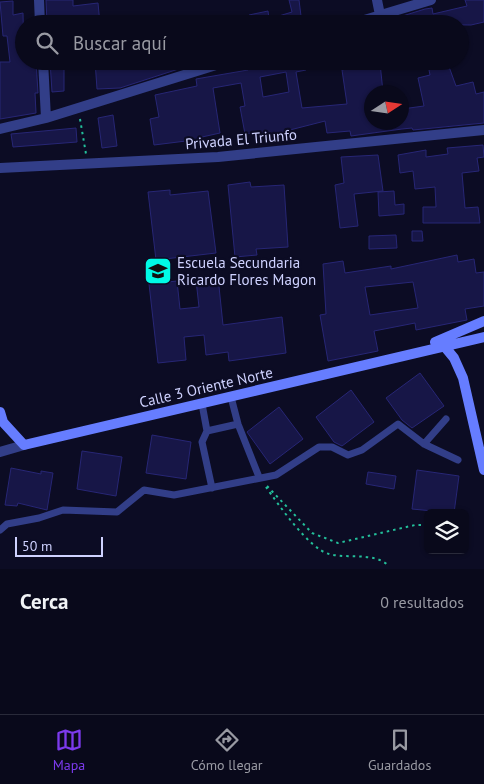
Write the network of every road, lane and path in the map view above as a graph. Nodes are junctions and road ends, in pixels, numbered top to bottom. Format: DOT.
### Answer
graph roads {
  1 [pos="39,0"];
  2 [pos="377,0"];
  3 [pos="431,0"];
  4 [pos="40,15"];
  5 [pos="380,15"];
  6 [pos="43,70"];
  7 [pos="200,70"];
  8 [pos="78,108"];
  9 [pos="46,118"];
  10 [pos="0,129"];
  11 [pos="484,130"];
  12 [pos="88,164"];
  13 [pos="0,168"];
  14 [pos="484,321"];
  15 [pos="484,337"];
  16 [pos="442,343"];
  17 [pos="231,398"];
  18 [pos="202,404"];
  19 [pos="0,412"];
  20 [pos="446,419"];
  21 [pos="238,424"];
  22 [pos="207,431"];
  23 [pos="424,444"];
  24 [pos="24,445"];
  25 [pos="0,452"];
  26 [pos="458,460"];
  27 [pos="484,470"];
  28 [pos="259,477"];
  29 [pos="212,488"];
  30 [pos="424,525"];
  31 [pos="0,530"];
  32 [pos="388,565"];
  1 -- 4 [label="street"];
  2 -- 5 [label="street"];
  3 -- 5 [label="street"];
  6 -- 9 [label="street"];
  7 -- 8 [label="street"];
  8 -- 9 [label="street"];
  8 -- 12 [label="path"];
  9 -- 10 [label="street"];
  11 -- 12 [label="street, Privada El Triunfo"];
  12 -- 13 [label="street, Privada El Triunfo"];
  14 -- 16 [label="street, Calle 3 Oriente Norte"];
  15 -- 16 [label="street, Calle 3 Oriente Norte"];
  16 -- 17 [label="street, Calle 3 Oriente Norte"];
  16 -- 27 [label="street"];
  17 -- 18 [label="street, Calle 3 Oriente Norte"];
  17 -- 21 [label="lane"];
  18 -- 22 [label="lane"];
  18 -- 24 [label="street, Calle 3 Oriente Norte"];
  19 -- 24 [label="street"];
  20 -- 23 [label="lane"];
  21 -- 22 [label="lane"];
  21 -- 28 [label="lane"];
  22 -- 29 [label="lane"];
  23 -- 26 [label="lane"];
  23 -- 28 [label="lane"];
  24 -- 25 [label="street, Calle 3 Oriente Norte"];
  28 -- 29 [label="lane"];
  28 -- 30 [label="path"];
  28 -- 32 [label="path"];
  29 -- 31 [label="lane"];
}
